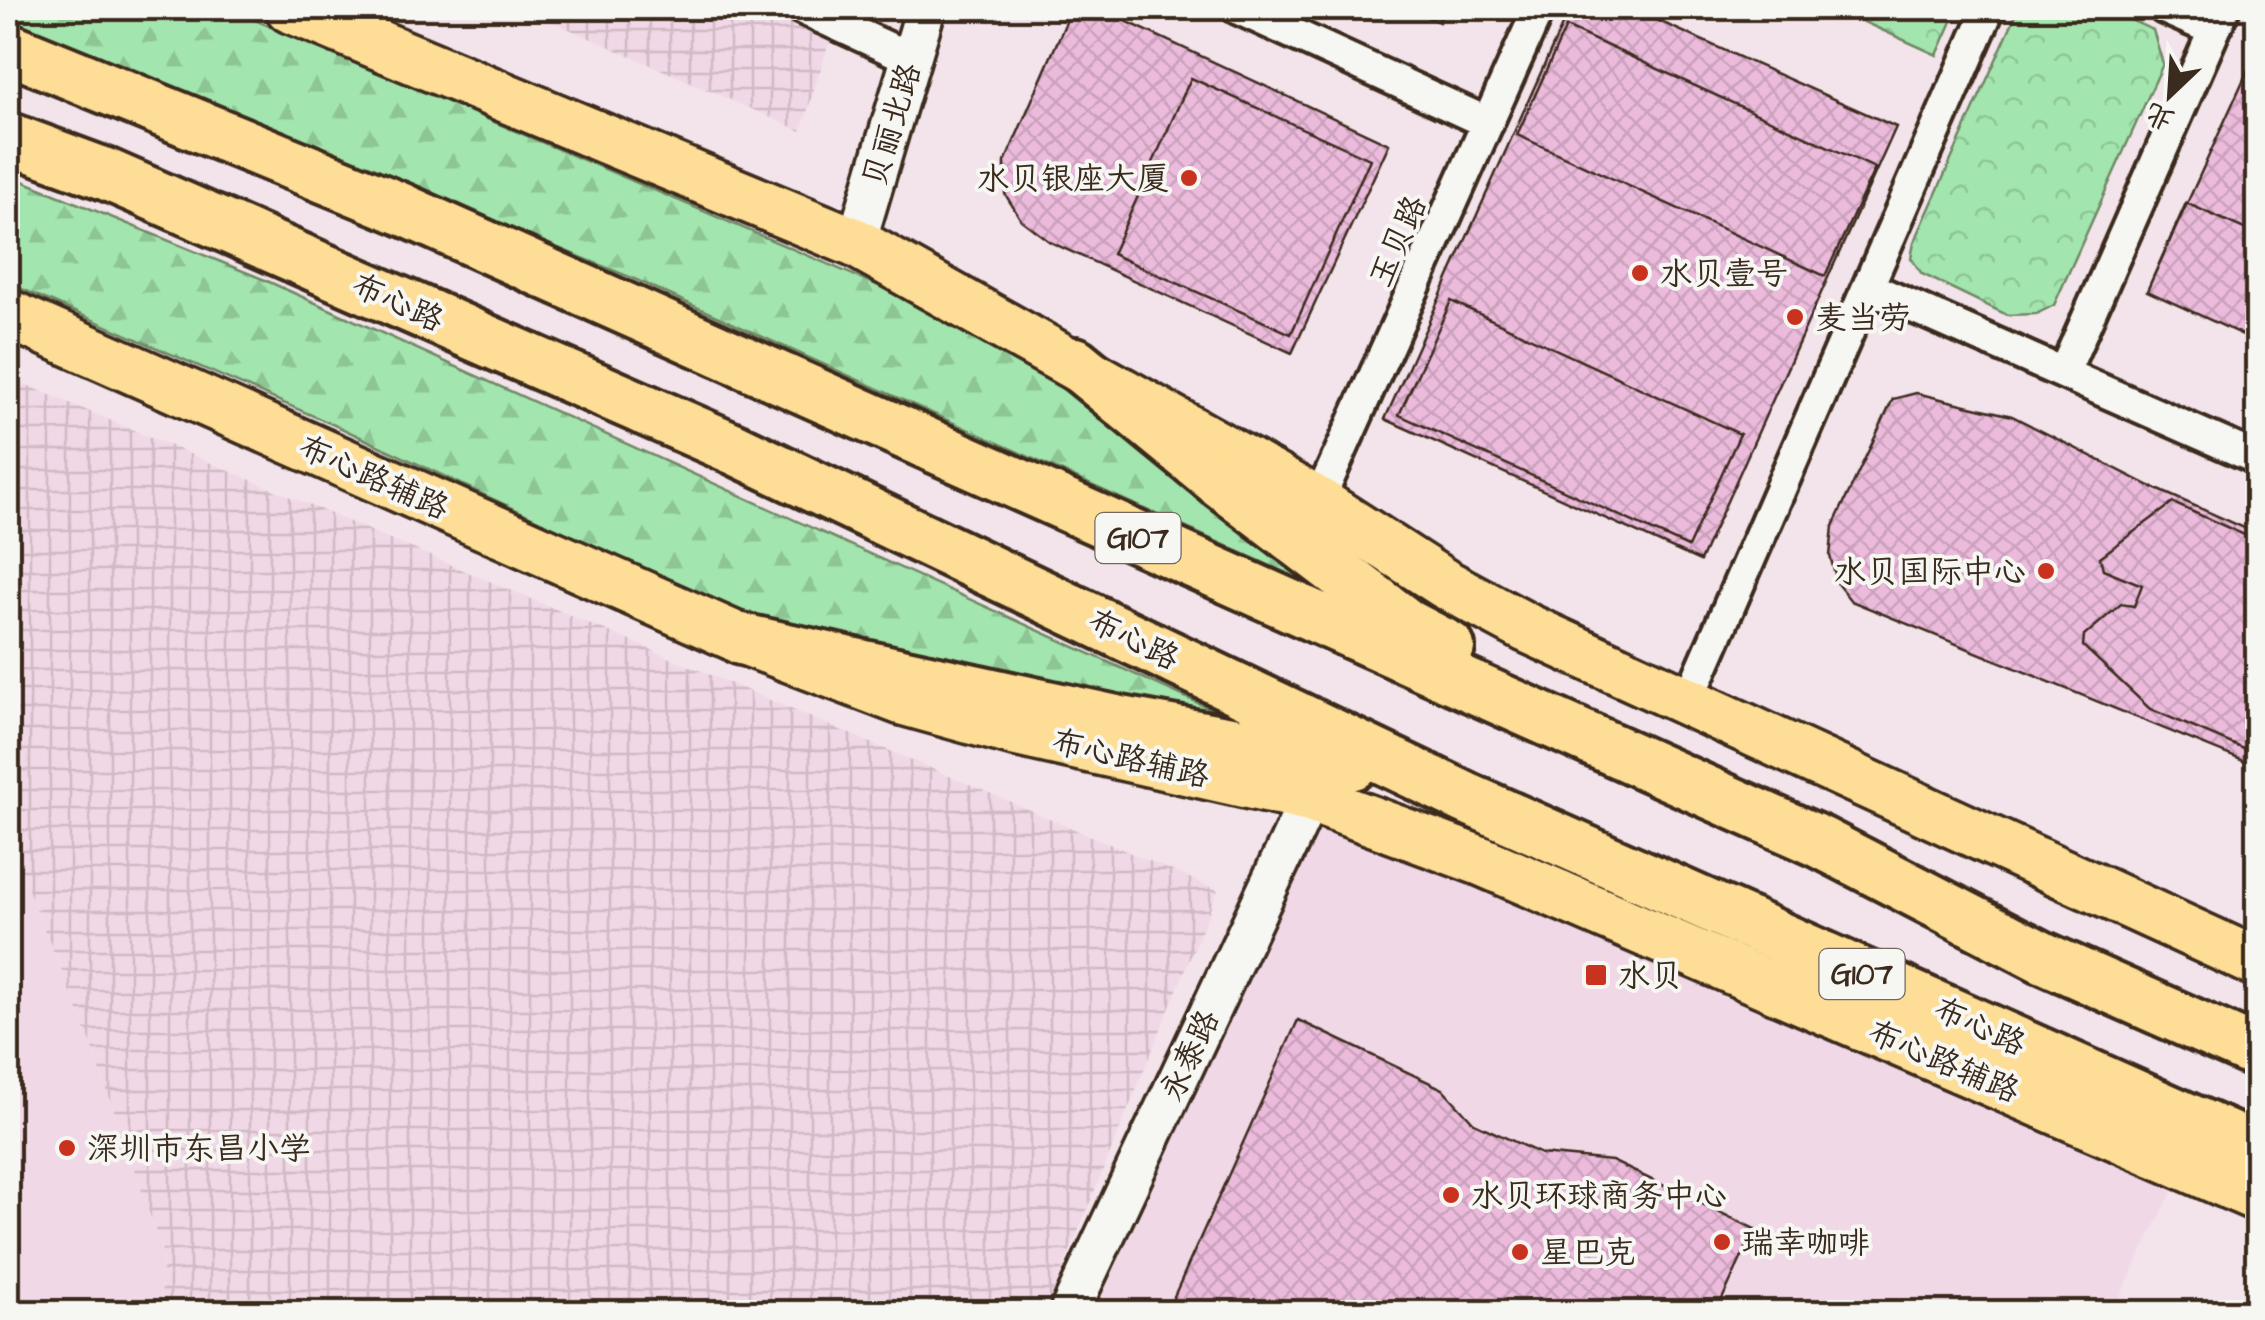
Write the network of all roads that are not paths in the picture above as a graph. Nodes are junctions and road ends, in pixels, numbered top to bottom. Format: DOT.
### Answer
graph roads {
  1 [pos="290,8"];
  2 [pos="801,8"];
  3 [pos="926,8"];
  4 [pos="1237,8"];
  5 [pos="1539,8"];
  6 [pos="1989,8"];
  7 [pos="2164,8"];
  8 [pos="2219,19"];
  9 [pos="8,48"];
  10 [pos="910,58"];
  11 [pos="1488,123"];
  12 [pos="8,138"];
  13 [pos="856,243"];
  14 [pos="1870,288"];
  15 [pos="8,314"];
  16 [pos="1076,363"];
  17 [pos="2064,372"];
  18 [pos="2258,459"];
  19 [pos="1318,502"];
  20 [pos="740,639"];
  21 [pos="1688,702"];
  22 [pos="1310,798"];
  23 [pos="1466,798"];
  24 [pos="1820,842"];
  25 [pos="2258,963"];
  26 [pos="2258,1054"];
  27 [pos="2258,1150"];
  28 [pos="2258,1197"];
  29 [pos="1069,1312"];
  1 -- 13 [label="main road"];
  2 -- 10 [label="street"];
  3 -- 10 [label="street, 贝丽北路"];
  4 -- 11 [label="street"];
  5 -- 11 [label="street, 玉贝路"];
  6 -- 14 [label="street"];
  7 -- 8 [label="street"];
  8 -- 17 [label="street"];
  9 -- 24 [label="highway, G107"];
  10 -- 13 [label="street, 贝丽北路"];
  11 -- 19 [label="street, 玉贝路"];
  12 -- 23 [label="highway, 布心路 / G107"];
  13 -- 16 [label="main road"];
  14 -- 17 [label="street"];
  14 -- 21 [label="street"];
  15 -- 20 [label="main road, 布心路辅路"];
  16 -- 19 [label="main road"];
  16 -- 24 [label="highway"];
  17 -- 18 [label="street"];
  19 -- 21 [label="main road"];
  20 -- 22 [label="main road, 布心路辅路"];
  20 -- 23 [label="highway"];
  21 -- 25 [label="main road"];
  22 -- 28 [label="main road, 布心路辅路"];
  22 -- 29 [label="street, 永泰路"];
  23 -- 27 [label="highway, 布心路 / G107"];
  24 -- 26 [label="highway, G107"];
}
